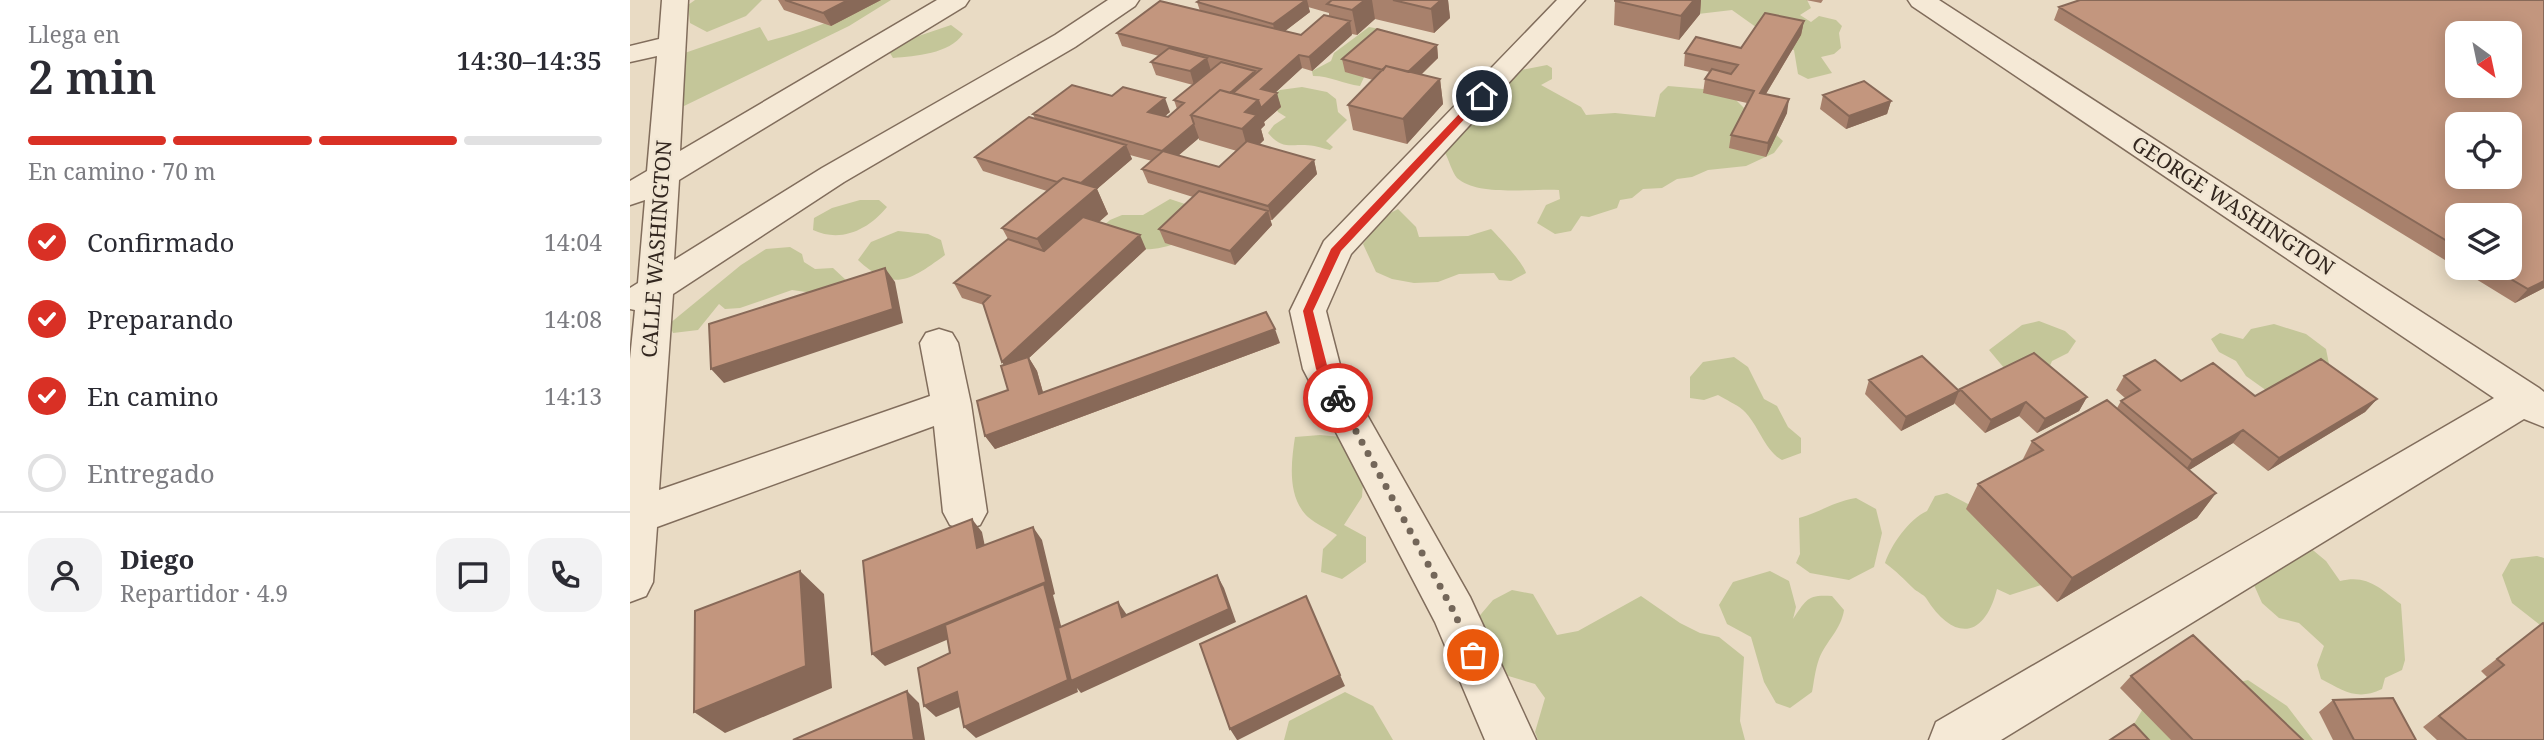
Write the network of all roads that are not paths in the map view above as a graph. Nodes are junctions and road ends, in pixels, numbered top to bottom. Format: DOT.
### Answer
graph roads {
  1 [pos="676,0"];
  2 [pos="956,0"];
  3 [pos="1126,0"];
  4 [pos="1572,0"];
  5 [pos="1921,0"];
  6 [pos="671,46"];
  7 [pos="630,54"];
  8 [pos="663,175"];
  9 [pos="630,195"];
  10 [pos="643,298"];
  11 [pos="939,343"];
  12 [pos="951,404"];
  13 [pos="2534,406"];
  14 [pos="965,512"];
  15 [pos="636,516"];
  16 [pos="630,582"];
  17 [pos="1511,740"];
  18 [pos="1954,740"];
  1 -- 6 [label="street, CALLE WASHINGTON"];
  2 -- 8 [label="street"];
  3 -- 10 [label="street"];
  4 -- 17 [label="street"];
  5 -- 13 [label="street, GEORGE WASHINGTON"];
  6 -- 7 [label="street"];
  6 -- 8 [label="street, CALLE WASHINGTON"];
  8 -- 9 [label="street"];
  8 -- 10 [label="street, CALLE WASHINGTON"];
  10 -- 15 [label="street, CALLE WASHINGTON"];
  11 -- 12 [label="street"];
  12 -- 14 [label="street"];
  12 -- 15 [label="street"];
  13 -- 18 [label="street"];
  15 -- 16 [label="street, CALLE WASHINGTON"];
}
